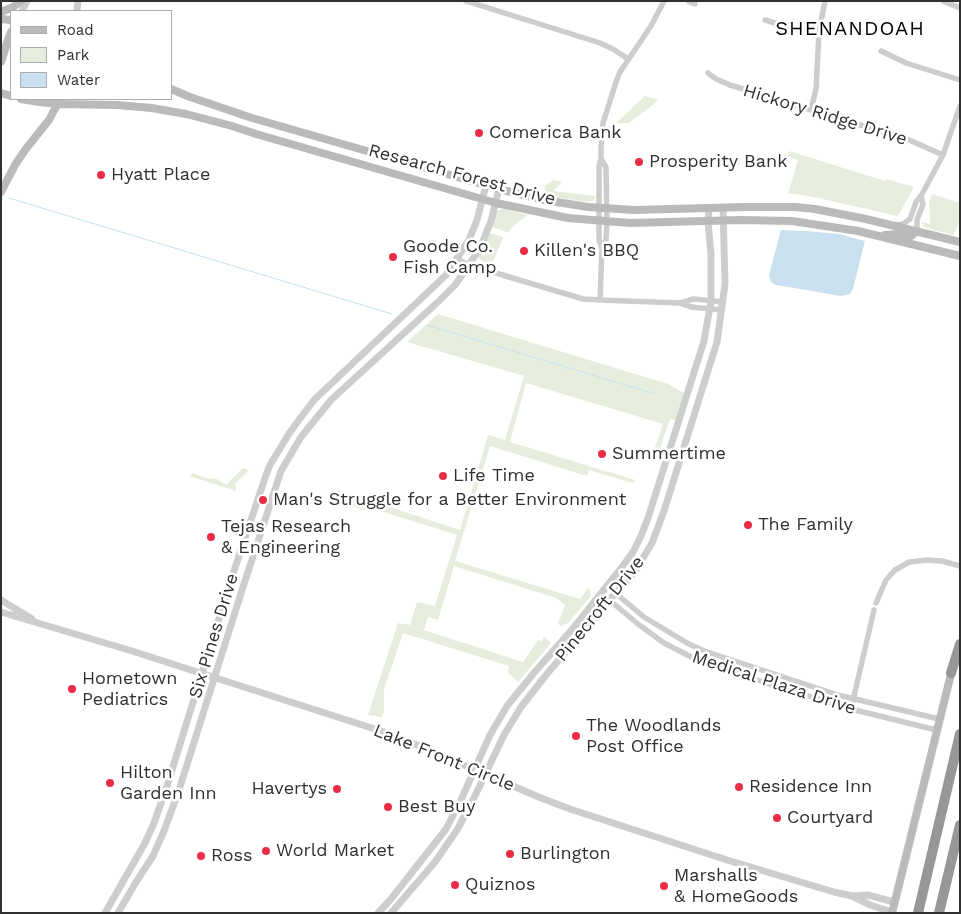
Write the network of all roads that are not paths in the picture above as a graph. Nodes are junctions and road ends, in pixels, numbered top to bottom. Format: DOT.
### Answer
graph roads {
  1 [pos="21,1"];
  2 [pos="466,1"];
  3 [pos="664,1"];
  4 [pos="688,1"];
  5 [pos="825,1"];
  6 [pos="944,1"];
  7 [pos="695,4"];
  8 [pos="960,8"];
  9 [pos="1,12"];
  10 [pos="765,20"];
  11 [pos="819,32"];
  12 [pos="10,35"];
  13 [pos="880,51"];
  14 [pos="628,59"];
  15 [pos="1,62"];
  16 [pos="708,73"];
  17 [pos="960,80"];
  18 [pos="172,89"];
  19 [pos="27,100"];
  20 [pos="59,101"];
  21 [pos="960,106"];
  22 [pos="811,110"];
  23 [pos="244,116"];
  24 [pos="232,126"];
  25 [pos="374,154"];
  26 [pos="943,155"];
  27 [pos="357,163"];
  28 [pos="486,186"];
  29 [pos="499,189"];
  30 [pos="1,192"];
  31 [pos="921,196"];
  32 [pos="483,199"];
  33 [pos="496,203"];
  34 [pos="723,207"];
  35 [pos="603,208"];
  36 [pos="709,208"];
  37 [pos="724,221"];
  38 [pos="603,222"];
  39 [pos="708,222"];
  40 [pos="893,226"];
  41 [pos="917,231"];
  42 [pos="878,235"];
  43 [pos="960,242"];
  44 [pos="960,256"];
  45 [pos="457,259"];
  46 [pos="469,265"];
  47 [pos="600,300"];
  48 [pos="711,301"];
  49 [pos="723,302"];
  50 [pos="680,303"];
  51 [pos="709,309"];
  52 [pos="722,310"];
  53 [pos="384,335"];
  54 [pos="392,344"];
  55 [pos="322,392"];
  56 [pos="331,400"];
  57 [pos="960,566"];
  58 [pos="607,586"];
  59 [pos="601,593"];
  60 [pos="616,593"];
  61 [pos="1,600"];
  62 [pos="609,600"];
  63 [pos="876,603"];
  64 [pos="874,610"];
  65 [pos="1,612"];
  66 [pos="36,622"];
  67 [pos="960,639"];
  68 [pos="960,644"];
  69 [pos="202,674"];
  70 [pos="951,674"];
  71 [pos="214,678"];
  72 [pos="854,699"];
  73 [pos="851,710"];
  74 [pos="939,719"];
  75 [pos="936,730"];
  76 [pos="960,734"];
  77 [pos="475,770"];
  78 [pos="484,774"];
  79 [pos="167,786"];
  80 [pos="179,790"];
  81 [pos="960,825"];
  82 [pos="133,864"];
  83 [pos="144,870"];
  84 [pos="852,896"];
  85 [pos="894,902"];
  86 [pos="892,912"];
  87 [pos="105,913"];
  88 [pos="118,913"];
  89 [pos="378,913"];
  90 [pos="391,913"];
  91 [pos="918,913"];
  92 [pos="939,913"];
  1 -- 9 [label="main road"];
  2 -- 14 [label="street"];
  3 -- 14 [label="street"];
  4 -- 7 [label="street"];
  5 -- 11 [label="street"];
  6 -- 8 [label="street"];
  10 -- 11 [label="street"];
  11 -- 22 [label="street"];
  12 -- 15 [label="main road"];
  13 -- 17 [label="street"];
  14 -- 35 [label="street"];
  16 -- 22 [label="street, Hickory Ridge Drive"];
  18 -- 23 [label="main road, Research Forest Drive"];
  19 -- 20 [label="main road, Research Forest Drive"];
  20 -- 24 [label="main road, Research Forest Drive"];
  20 -- 30 [label="main road"];
  21 -- 26 [label="street"];
  22 -- 26 [label="street, Hickory Ridge Drive"];
  23 -- 24 [label="main road"];
  23 -- 25 [label="main road, Research Forest Drive"];
  24 -- 27 [label="main road, Research Forest Drive"];
  25 -- 27 [label="main road"];
  25 -- 28 [label="main road, Research Forest Drive"];
  26 -- 31 [label="street"];
  27 -- 32 [label="main road, Research Forest Drive"];
  28 -- 29 [label="main road, Research Forest Drive"];
  28 -- 32 [label="street, Six Pines Drive"];
  29 -- 33 [label="street, Six Pines Drive"];
  29 -- 35 [label="main road, Research Forest Drive"];
  31 -- 40 [label="street"];
  31 -- 41 [label="street"];
  32 -- 33 [label="main road, Research Forest Drive"];
  32 -- 45 [label="street, Six Pines Drive"];
  33 -- 38 [label="main road, Research Forest Drive"];
  33 -- 46 [label="street, Six Pines Drive"];
  34 -- 36 [label="main road, Research Forest Drive"];
  34 -- 37 [label="street, Pinecroft Drive"];
  34 -- 40 [label="main road, Research Forest Drive"];
  35 -- 36 [label="main road, Research Forest Drive"];
  35 -- 38 [label="street"];
  36 -- 39 [label="street, Pinecroft Drive"];
  37 -- 39 [label="main road, Research Forest Drive"];
  37 -- 42 [label="main road, Research Forest Drive"];
  37 -- 49 [label="street, Pinecroft Drive"];
  38 -- 39 [label="main road, Research Forest Drive"];
  38 -- 47 [label="street"];
  39 -- 48 [label="street, Pinecroft Drive"];
  40 -- 41 [label="main road, Research Forest Drive"];
  41 -- 42 [label="main road"];
  41 -- 43 [label="main road, Research Forest Drive"];
  42 -- 44 [label="main road, Research Forest Drive"];
  45 -- 46 [label="street"];
  45 -- 53 [label="street, Six Pines Drive"];
  46 -- 47 [label="street"];
  46 -- 54 [label="street, Six Pines Drive"];
  47 -- 50 [label="street"];
  48 -- 49 [label="street"];
  48 -- 50 [label="street"];
  48 -- 51 [label="street, Pinecroft Drive"];
  49 -- 52 [label="street, Pinecroft Drive"];
  50 -- 51 [label="street"];
  51 -- 52 [label="street"];
  51 -- 58 [label="street, Pinecroft Drive"];
  52 -- 60 [label="street, Pinecroft Drive"];
  53 -- 54 [label="street"];
  53 -- 55 [label="street, Six Pines Drive"];
  54 -- 56 [label="street, Six Pines Drive"];
  55 -- 56 [label="street"];
  55 -- 69 [label="street, Six Pines Drive"];
  56 -- 71 [label="street, Six Pines Drive"];
  57 -- 63 [label="street"];
  58 -- 59 [label="street, Pinecroft Drive"];
  58 -- 60 [label="street, Medical Plaza Drive"];
  59 -- 62 [label="street, Medical Plaza Drive"];
  59 -- 77 [label="street, Pinecroft Drive"];
  60 -- 62 [label="street, Pinecroft Drive"];
  60 -- 72 [label="street, Medical Plaza Drive"];
  61 -- 66 [label="street, Lake Front Circle"];
  62 -- 73 [label="street, Medical Plaza Drive"];
  62 -- 78 [label="street, Pinecroft Drive"];
  64 -- 72 [label="street"];
  65 -- 66 [label="street, Lake Front Circle"];
  66 -- 69 [label="street, Lake Front Circle"];
  67 -- 70 [label="main road"];
  68 -- 70 [label="highway"];
  69 -- 71 [label="street, Lake Front Circle"];
  69 -- 79 [label="street, Six Pines Drive"];
  70 -- 74 [label="main road"];
  71 -- 77 [label="street, Lake Front Circle"];
  71 -- 80 [label="street, Six Pines Drive"];
  72 -- 73 [label="street"];
  72 -- 74 [label="street, Medical Plaza Drive"];
  73 -- 75 [label="street, Medical Plaza Drive"];
  74 -- 75 [label="main road"];
  75 -- 85 [label="main road"];
  76 -- 91 [label="highway"];
  77 -- 78 [label="street, Lake Front Circle"];
  77 -- 89 [label="street, Pinecroft Drive"];
  78 -- 84 [label="street, Lake Front Circle"];
  78 -- 90 [label="street, Pinecroft Drive"];
  79 -- 80 [label="street"];
  79 -- 82 [label="street, Six Pines Drive"];
  80 -- 83 [label="street, Six Pines Drive"];
  81 -- 92 [label="highway"];
  82 -- 83 [label="street"];
  82 -- 87 [label="street, Six Pines Drive"];
  83 -- 88 [label="street, Six Pines Drive"];
  84 -- 85 [label="street, Lake Front Circle"];
  84 -- 86 [label="street, Lake Front Circle"];
  85 -- 86 [label="main road"];
}
